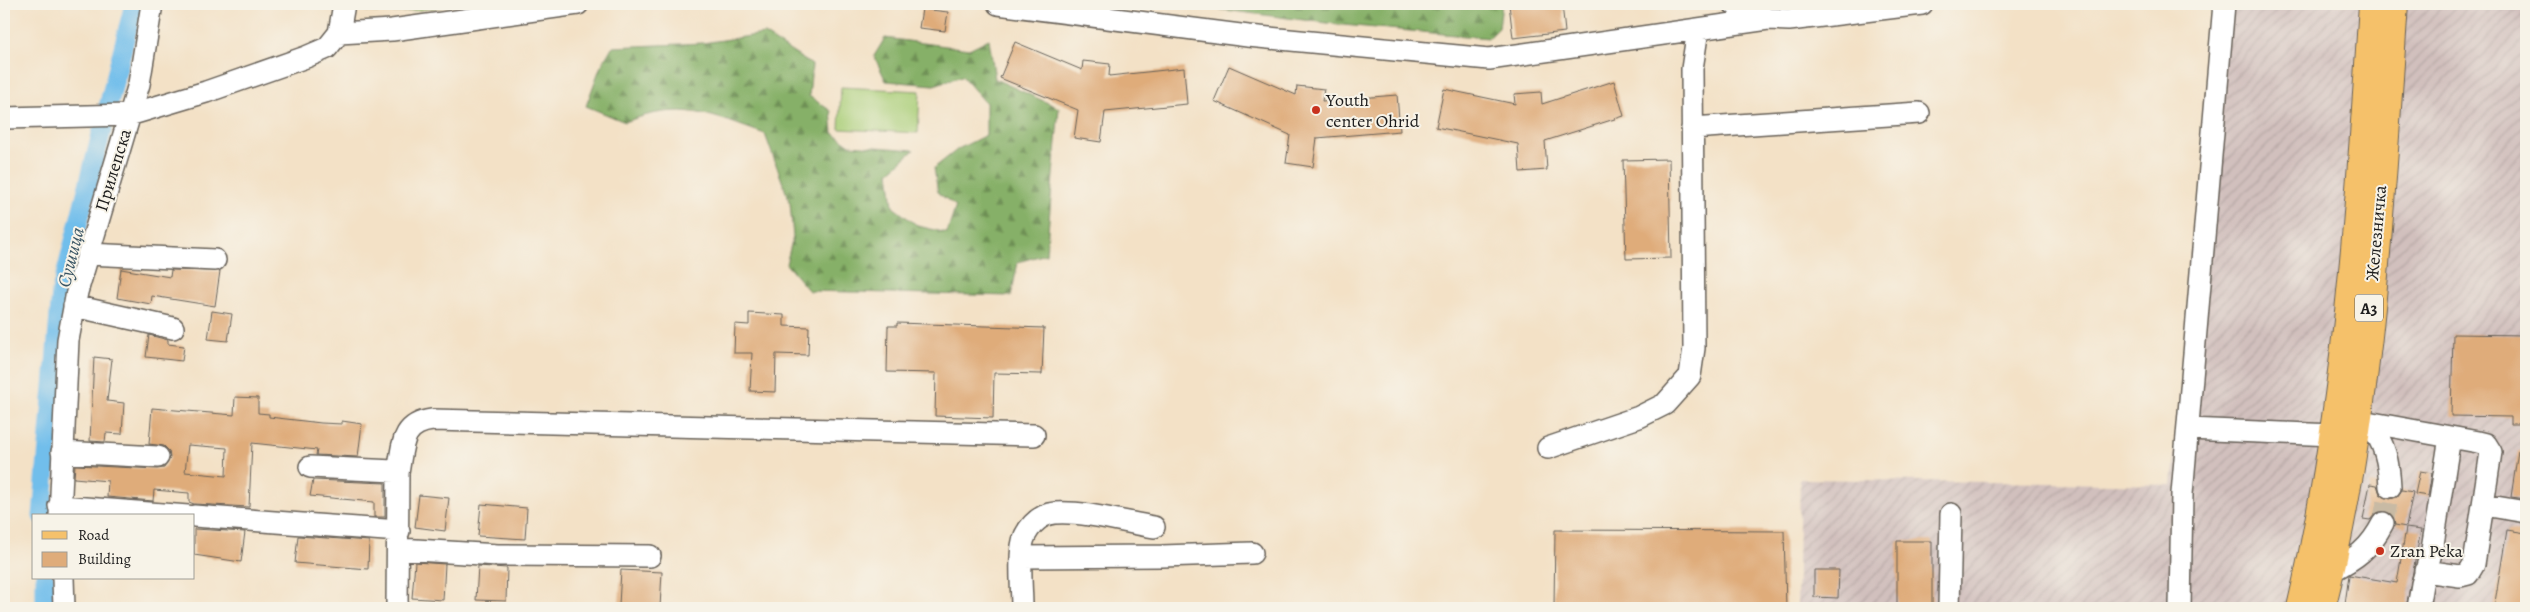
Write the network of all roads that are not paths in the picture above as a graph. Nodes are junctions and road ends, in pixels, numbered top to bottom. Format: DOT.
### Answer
graph roads {
  1 [pos="152,4"];
  2 [pos="344,4"];
  3 [pos="578,4"];
  4 [pos="998,4"];
  5 [pos="1734,4"];
  6 [pos="1922,4"];
  7 [pos="2224,4"];
  8 [pos="2373,4"];
  9 [pos="2394,4"];
  10 [pos="2408,4"];
  11 [pos="1832,10"];
  12 [pos="1768,19"];
  13 [pos="1698,29"];
  14 [pos="2392,32"];
  15 [pos="339,33"];
  16 [pos="1918,113"];
  17 [pos="129,115"];
  18 [pos="4,118"];
  19 [pos="1692,128"];
  20 [pos="88,254"];
  21 [pos="215,260"];
  22 [pos="74,306"];
  23 [pos="173,328"];
  24 [pos="2363,422"];
  25 [pos="2188,429"];
  26 [pos="1034,435"];
  27 [pos="2333,435"];
  28 [pos="2450,437"];
  29 [pos="1548,448"];
  30 [pos="62,452"];
  31 [pos="158,457"];
  32 [pos="310,467"];
  33 [pos="398,473"];
  34 [pos="2390,487"];
  35 [pos="2484,502"];
  36 [pos="59,511"];
  37 [pos="2526,512"];
  38 [pos="136,514"];
  39 [pos="1951,514"];
  40 [pos="195,516"];
  41 [pos="2383,523"];
  42 [pos="1154,526"];
  43 [pos="399,540"];
  44 [pos="1022,552"];
  45 [pos="1252,553"];
  46 [pos="650,556"];
  47 [pos="2426,571"];
  48 [pos="2330,572"];
  49 [pos="63,580"];
  50 [pos="64,608"];
  51 [pos="398,608"];
  52 [pos="1022,608"];
  53 [pos="1949,608"];
  54 [pos="2180,608"];
  55 [pos="2301,608"];
  56 [pos="2321,608"];
  57 [pos="2418,608"];
  1 -- 17 [label="street, Прилепска"];
  2 -- 15 [label="street"];
  3 -- 15 [label="street"];
  4 -- 13 [label="street"];
  5 -- 12 [label="street"];
  6 -- 11 [label="street"];
  7 -- 25 [label="street"];
  8 -- 27 [label="main road, Железничка / A3"];
  9 -- 14 [label="main road, Железничка / A3"];
  10 -- 14 [label="main road"];
  11 -- 12 [label="street"];
  12 -- 13 [label="street"];
  13 -- 19 [label="street"];
  14 -- 24 [label="main road, Железничка / A3"];
  15 -- 17 [label="street"];
  16 -- 19 [label="street"];
  17 -- 18 [label="street"];
  17 -- 20 [label="street, Прилепска"];
  19 -- 29 [label="street"];
  20 -- 21 [label="street"];
  20 -- 22 [label="street, Прилепска"];
  22 -- 23 [label="street"];
  22 -- 30 [label="street, Прилепска"];
  24 -- 28 [label="street"];
  24 -- 34 [label="street"];
  24 -- 48 [label="main road, Железничка / A3"];
  25 -- 27 [label="street"];
  25 -- 54 [label="street"];
  26 -- 33 [label="street"];
  27 -- 55 [label="main road, Железничка / A3"];
  28 -- 35 [label="street"];
  28 -- 47 [label="street"];
  30 -- 31 [label="street"];
  30 -- 36 [label="street, Прилепска"];
  32 -- 33 [label="street"];
  33 -- 43 [label="street"];
  35 -- 37 [label="street"];
  35 -- 47 [label="street"];
  36 -- 38 [label="street"];
  39 -- 53 [label="street"];
  40 -- 43 [label="street"];
  41 -- 48 [label="street"];
  42 -- 44 [label="street"];
  43 -- 46 [label="street"];
  43 -- 51 [label="street"];
  44 -- 45 [label="street"];
  44 -- 52 [label="street"];
  47 -- 57 [label="street"];
  48 -- 56 [label="main road, Железничка / A3"];
  49 -- 50 [label="street"];
}
